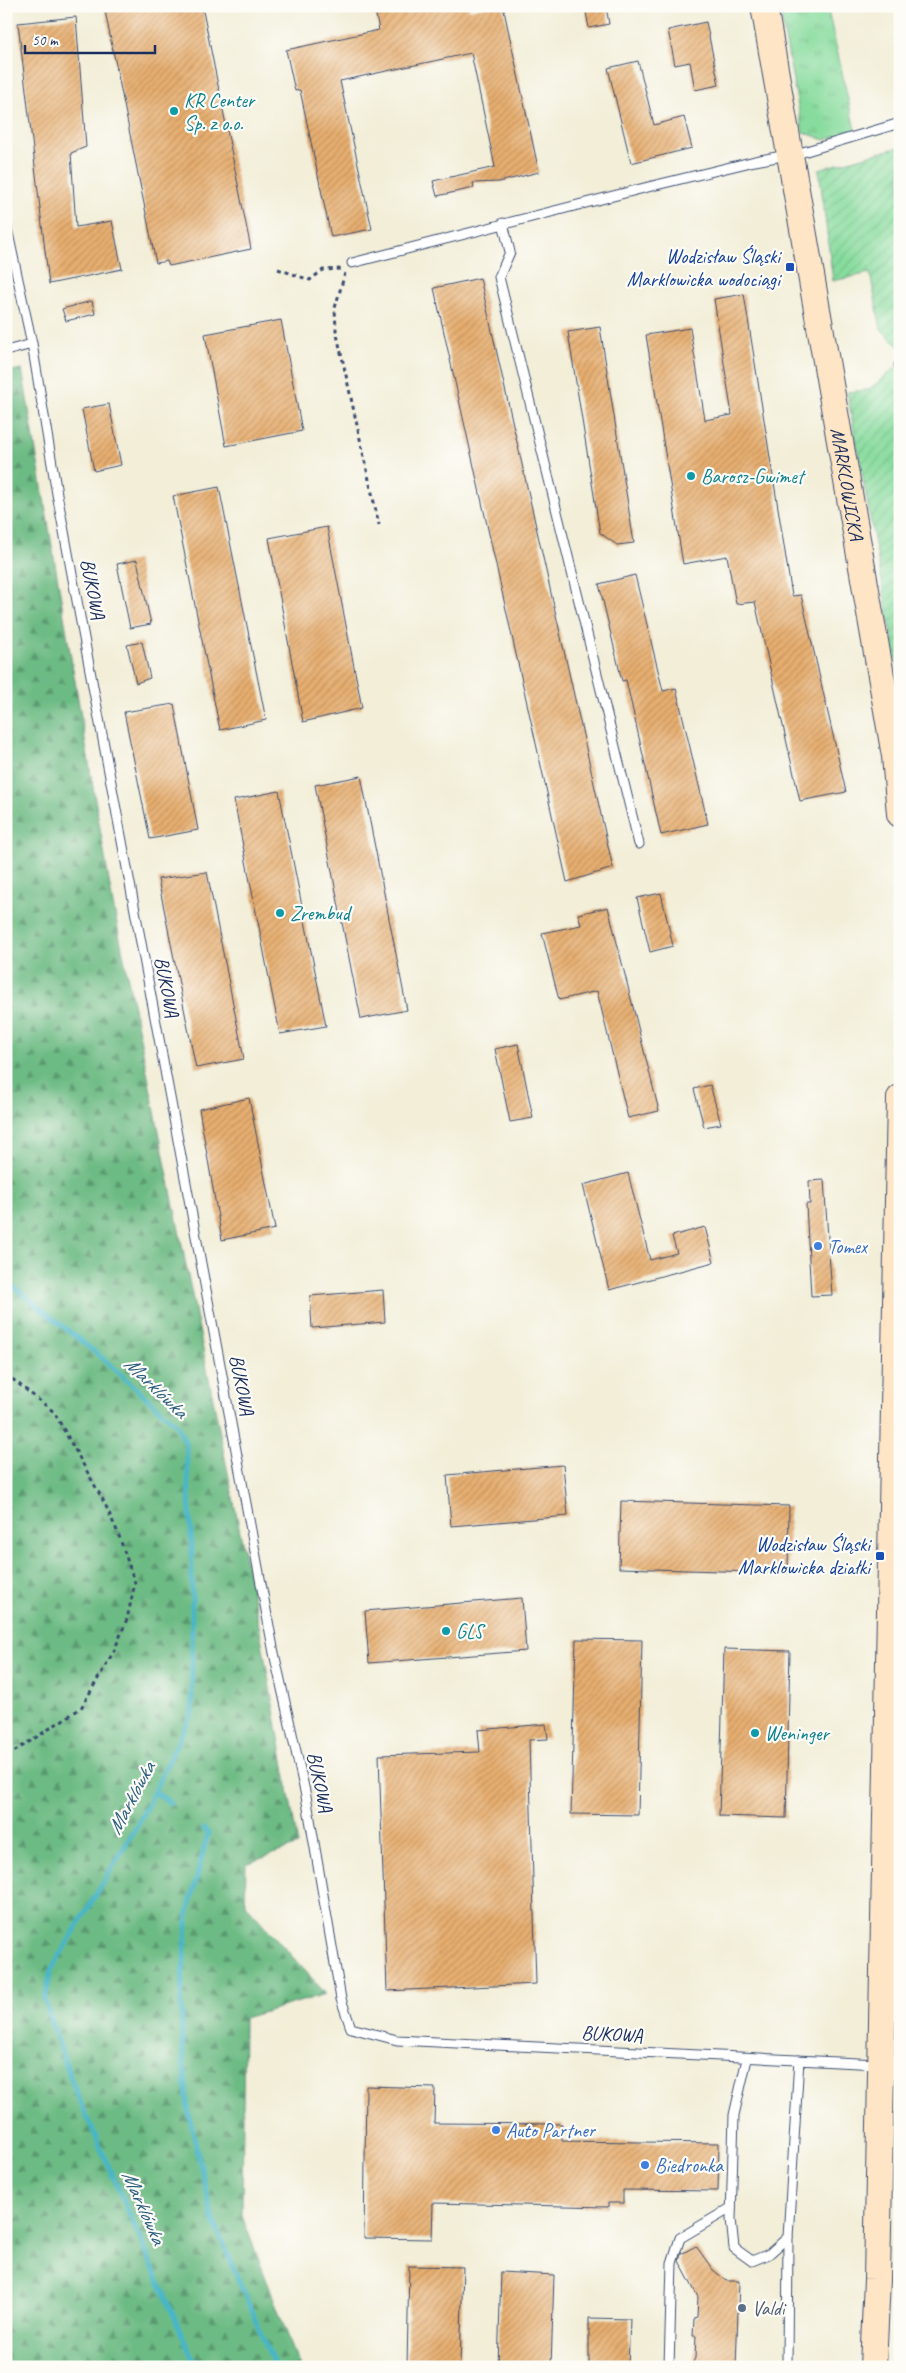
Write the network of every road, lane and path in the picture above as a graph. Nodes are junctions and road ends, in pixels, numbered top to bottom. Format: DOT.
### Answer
graph roads {
  1 [pos="764,6"];
  2 [pos="900,123"];
  3 [pos="791,154"];
  4 [pos="504,223"];
  5 [pos="6,224"];
  6 [pos="349,266"];
  7 [pos="278,269"];
  8 [pos="32,344"];
  9 [pos="6,351"];
  10 [pos="379,525"];
  11 [pos="900,814"];
  12 [pos="639,844"];
  13 [pos="900,1098"];
  14 [pos="6,1374"];
  15 [pos="6,1756"];
  16 [pos="891,1993"];
  17 [pos="747,2059"];
  18 [pos="799,2060"];
  19 [pos="881,2064"];
  20 [pos="731,2208"];
  21 [pos="788,2237"];
  22 [pos="669,2367"];
  23 [pos="787,2367"];
  24 [pos="873,2367"];
  1 -- 3 [label="main road, MARKLOWICKA"];
  2 -- 3 [label="lane"];
  3 -- 4 [label="lane"];
  3 -- 11 [label="main road, MARKLOWICKA"];
  4 -- 6 [label="lane"];
  4 -- 12 [label="lane"];
  5 -- 8 [label="lane, BUKOWA"];
  6 -- 7 [label="path"];
  6 -- 10 [label="path"];
  8 -- 9 [label="lane"];
  8 -- 17 [label="lane, BUKOWA"];
  13 -- 16 [label="main road"];
  14 -- 15 [label="path"];
  16 -- 19 [label="main road"];
  17 -- 18 [label="lane, BUKOWA"];
  17 -- 20 [label="lane"];
  18 -- 19 [label="lane, BUKOWA"];
  18 -- 21 [label="lane"];
  19 -- 24 [label="main road"];
  20 -- 21 [label="lane"];
  20 -- 22 [label="lane"];
  21 -- 23 [label="lane"];
}
